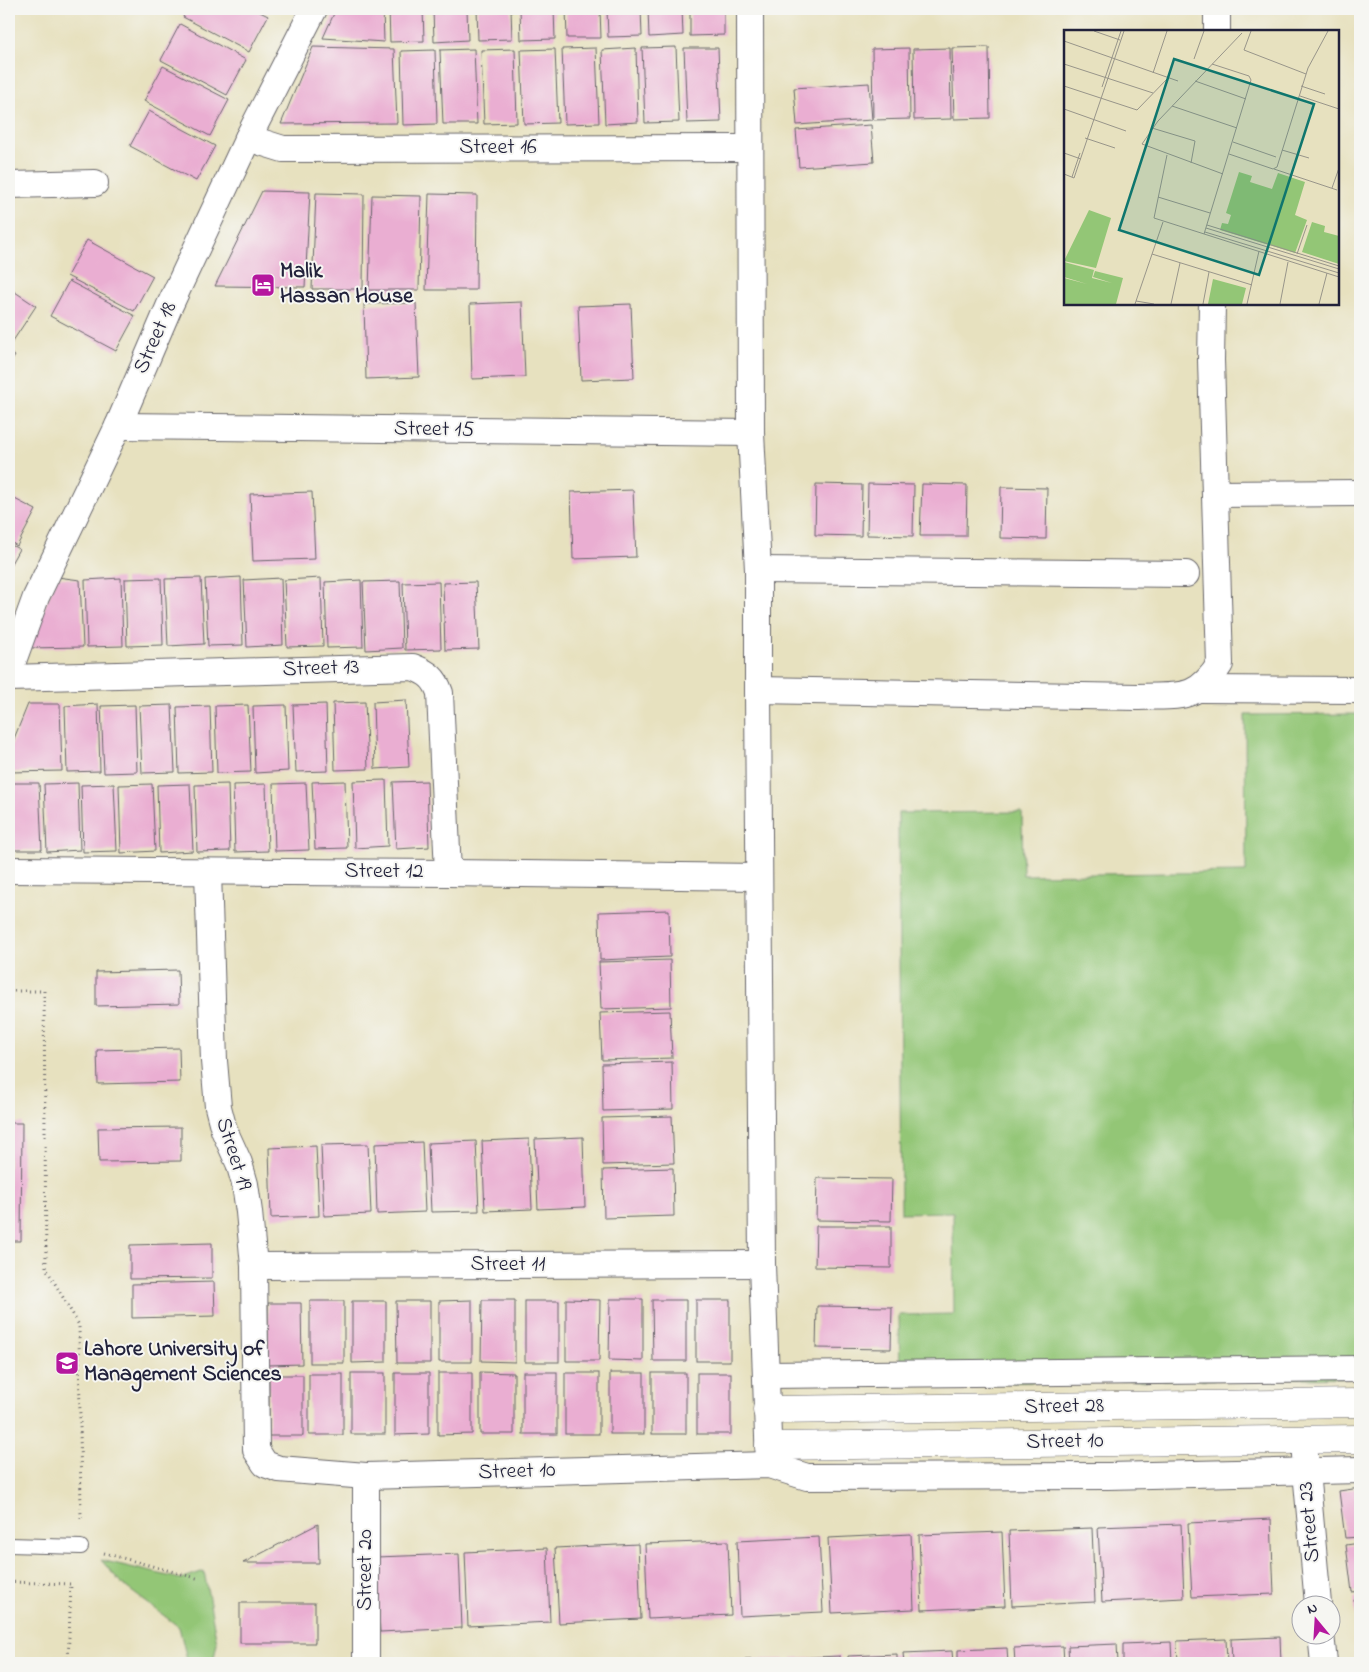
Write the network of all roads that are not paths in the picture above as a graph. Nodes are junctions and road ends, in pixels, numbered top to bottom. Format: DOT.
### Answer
graph roads {
  1 [pos="314,9"];
  2 [pos="750,9"];
  3 [pos="1217,9"];
  4 [pos="1217,30"];
  5 [pos="248,138"];
  6 [pos="750,148"];
  7 [pos="95,183"];
  8 [pos="9,185"];
  9 [pos="1212,305"];
  10 [pos="118,426"];
  11 [pos="751,433"];
  12 [pos="1360,493"];
  13 [pos="1215,494"];
  14 [pos="758,570"];
  15 [pos="1186,574"];
  16 [pos="9,672"];
  17 [pos="9,678"];
  18 [pos="1200,689"];
  19 [pos="758,690"];
  20 [pos="1360,690"];
  21 [pos="9,870"];
  22 [pos="208,872"];
  23 [pos="448,873"];
  24 [pos="759,877"];
  25 [pos="762,1264"];
  26 [pos="254,1266"];
  27 [pos="1360,1369"];
  28 [pos="766,1375"];
  29 [pos="1360,1403"];
  30 [pos="767,1410"];
  31 [pos="1306,1439"];
  32 [pos="1360,1439"];
  33 [pos="769,1456"];
  34 [pos="265,1464"];
  35 [pos="1360,1470"];
  36 [pos="1306,1471"];
  37 [pos="366,1476"];
  38 [pos="9,1546"];
  39 [pos="81,1547"];
  40 [pos="1317,1594"];
  41 [pos="1322,1644"];
  42 [pos="366,1663"];
  43 [pos="1324,1663"];
  1 -- 5 [label="street, Street 18"];
  2 -- 6 [label="street"];
  3 -- 4 [label="street"];
  5 -- 6 [label="street, Street 16"];
  5 -- 10 [label="street, Street 18"];
  6 -- 11 [label="street"];
  7 -- 8 [label="street"];
  9 -- 13 [label="street"];
  10 -- 11 [label="street, Street 15"];
  10 -- 16 [label="street, Street 18"];
  11 -- 14 [label="street"];
  12 -- 13 [label="street"];
  13 -- 18 [label="street"];
  14 -- 15 [label="street"];
  14 -- 19 [label="street"];
  17 -- 23 [label="street, Street 13"];
  18 -- 19 [label="street"];
  18 -- 20 [label="street"];
  19 -- 24 [label="street"];
  21 -- 22 [label="street, Street 12"];
  22 -- 23 [label="street, Street 12"];
  22 -- 26 [label="street, Street 19"];
  23 -- 24 [label="street, Street 12"];
  24 -- 25 [label="street"];
  25 -- 26 [label="street, Street 11"];
  25 -- 28 [label="street"];
  26 -- 34 [label="street, Street 19"];
  27 -- 28 [label="street"];
  28 -- 30 [label="street"];
  29 -- 30 [label="street, Street 28"];
  30 -- 33 [label="street"];
  31 -- 32 [label="street, Street 10"];
  31 -- 33 [label="street, Street 10"];
  31 -- 36 [label="street, Street 23"];
  33 -- 36 [label="street"];
  33 -- 37 [label="street, Street 10"];
  34 -- 37 [label="street, Street 10"];
  35 -- 36 [label="street"];
  36 -- 40 [label="street, Street 23"];
  37 -- 42 [label="street, Street 20"];
  38 -- 39 [label="lane"];
  41 -- 43 [label="street"];
}
